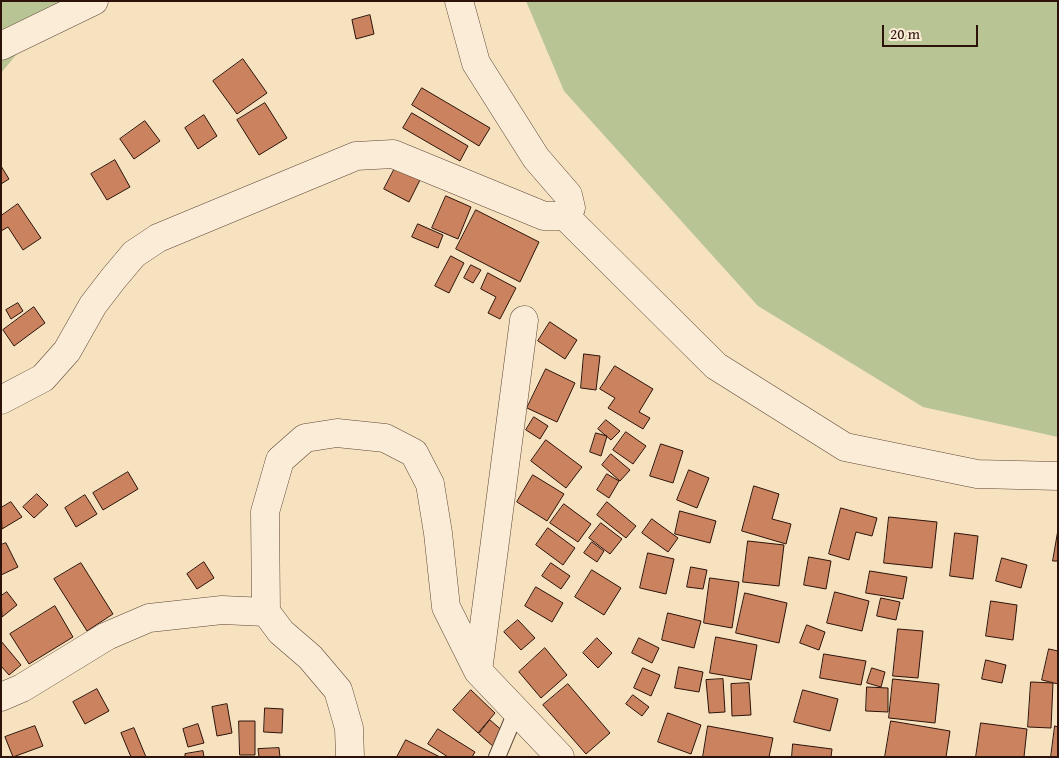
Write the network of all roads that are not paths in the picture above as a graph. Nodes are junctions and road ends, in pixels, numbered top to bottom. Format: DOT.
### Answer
graph roads {
  1 [pos="94,1"];
  2 [pos="458,1"];
  3 [pos="1,46"];
  4 [pos="565,216"];
  5 [pos="524,320"];
  6 [pos="1,400"];
  7 [pos="1058,476"];
  8 [pos="266,612"];
  9 [pos="478,671"];
  10 [pos="1,697"];
  11 [pos="516,712"];
  12 [pos="350,757"];
  13 [pos="497,757"];
  14 [pos="560,757"];
  1 -- 3 [label="street"];
  2 -- 4 [label="street"];
  4 -- 6 [label="street"];
  4 -- 7 [label="street"];
  5 -- 9 [label="street"];
  8 -- 9 [label="street"];
  8 -- 10 [label="street"];
  8 -- 12 [label="street"];
  9 -- 11 [label="street"];
  11 -- 13 [label="lane"];
  11 -- 14 [label="street"];
}
